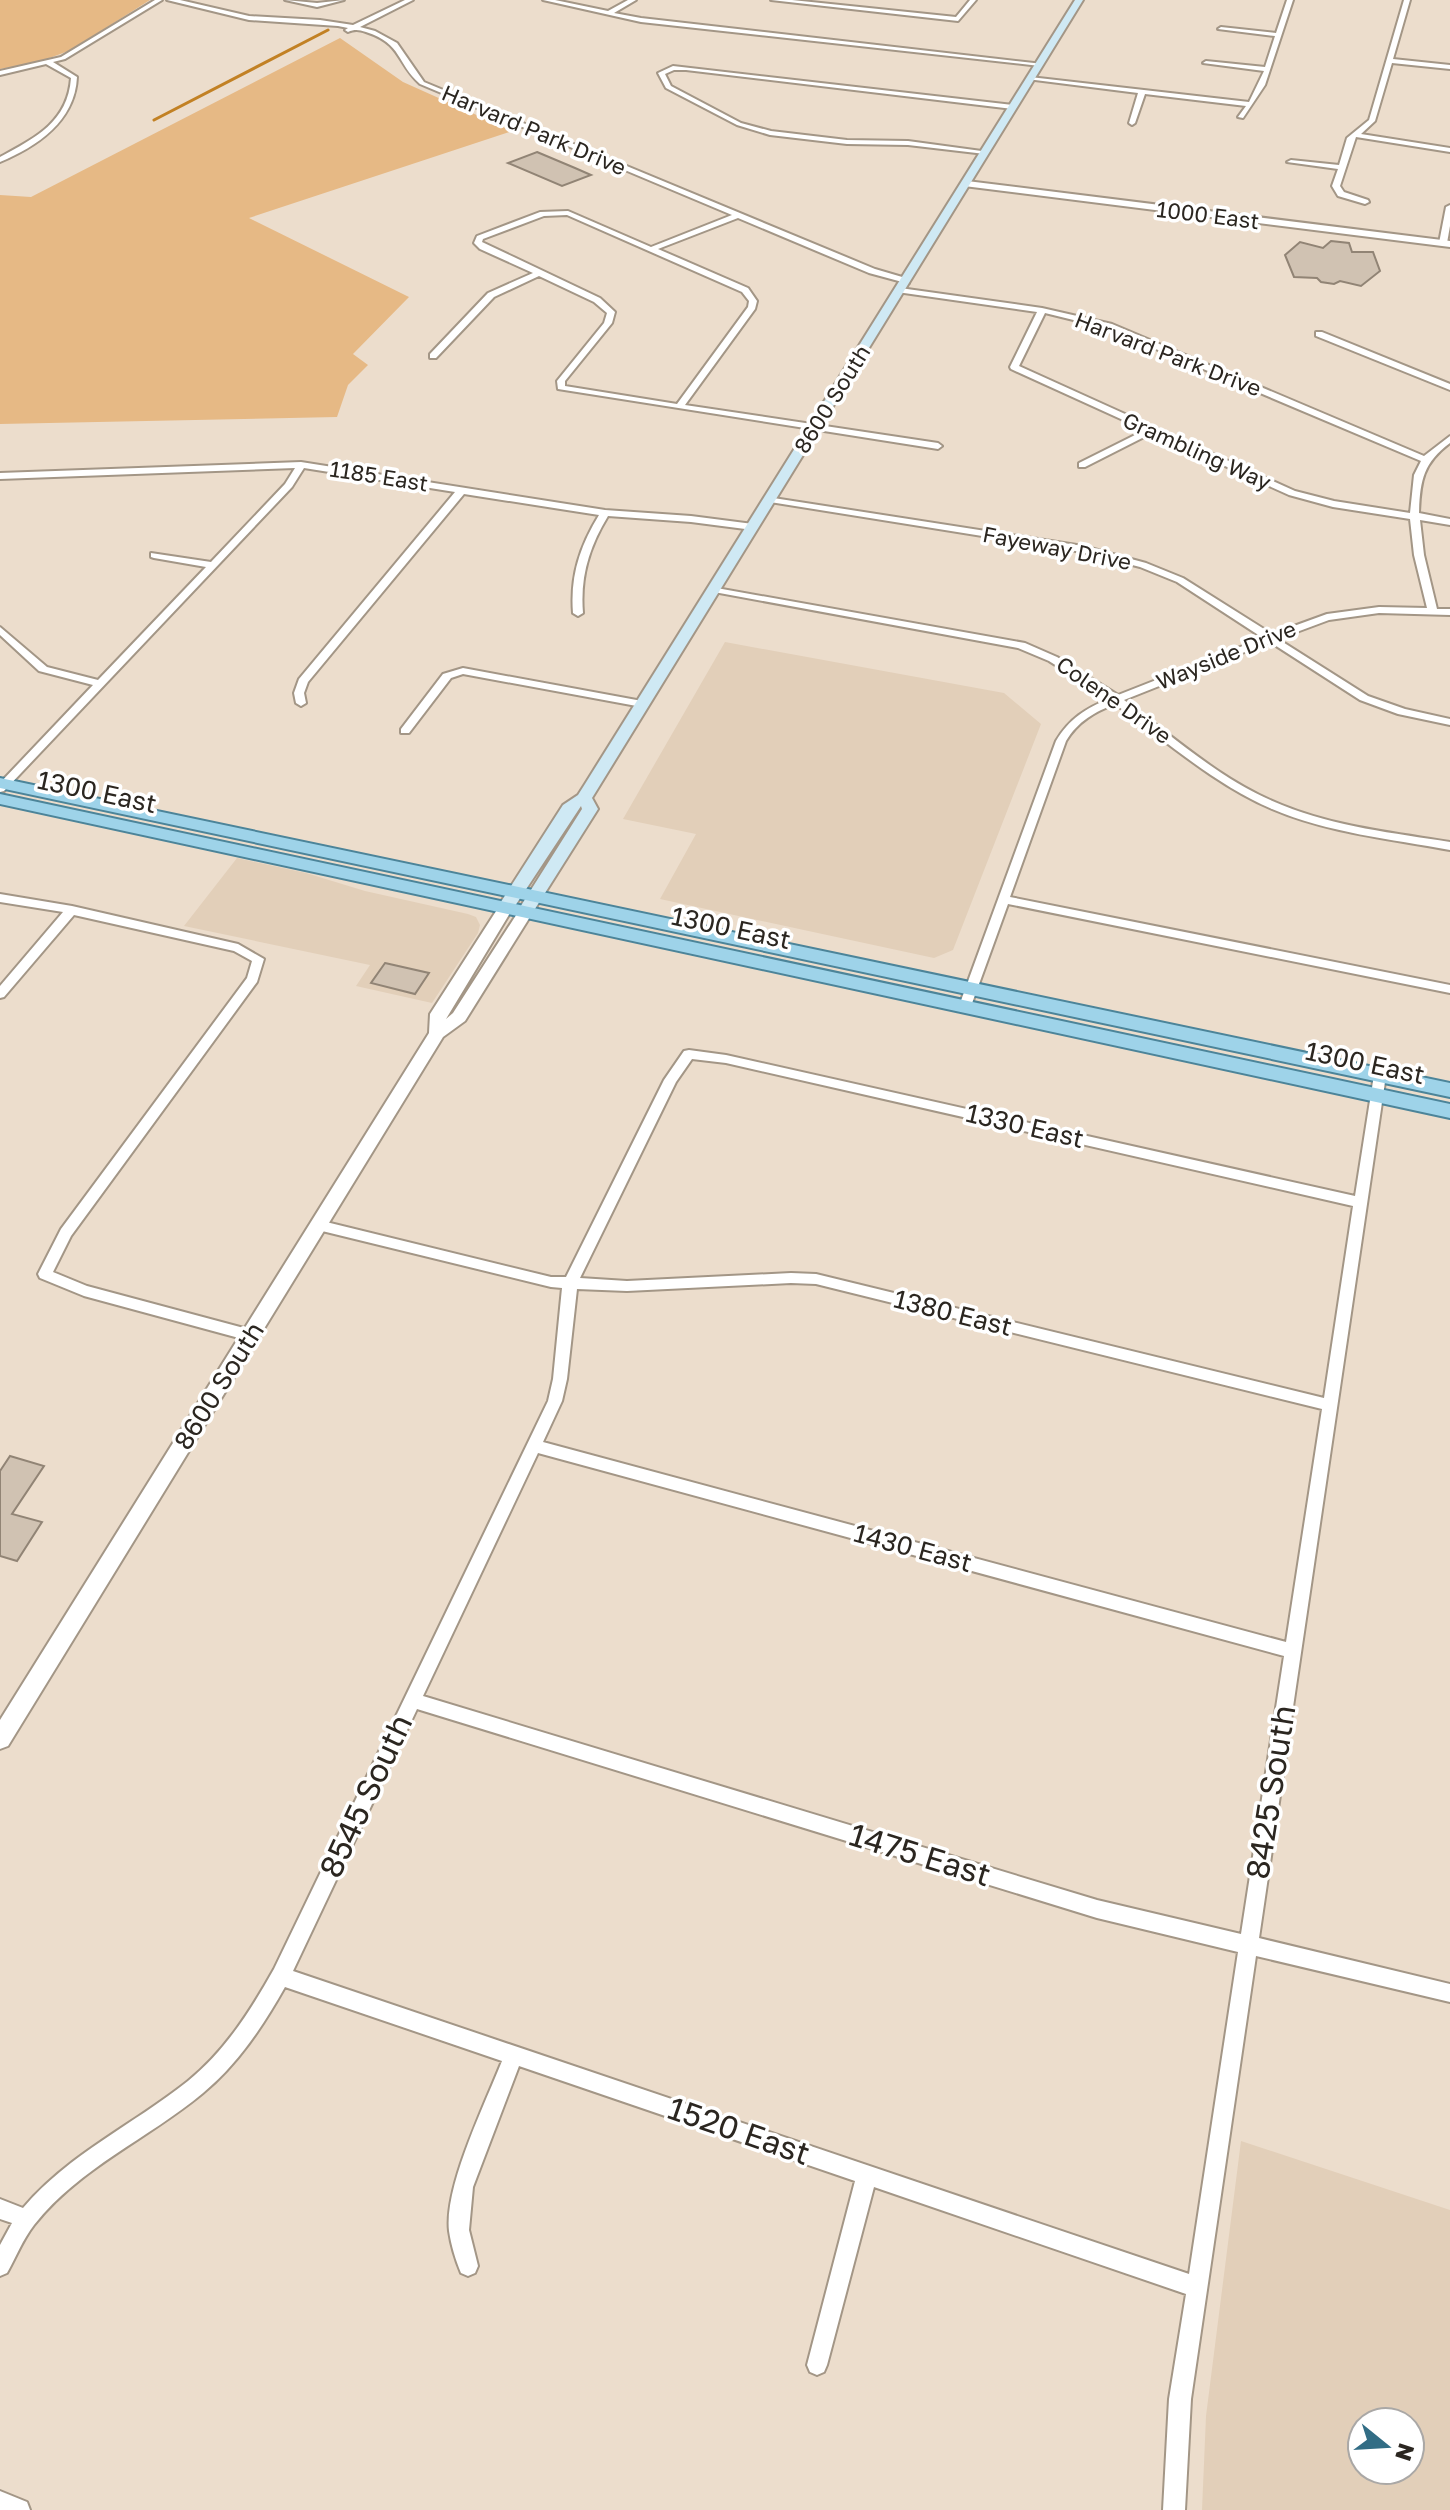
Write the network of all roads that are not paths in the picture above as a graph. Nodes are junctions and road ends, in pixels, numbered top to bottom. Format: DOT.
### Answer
graph roads {
  1 [pos="159,0"];
  2 [pos="170,0"];
  3 [pos="288,0"];
  4 [pos="341,0"];
  5 [pos="410,0"];
  6 [pos="546,0"];
  7 [pos="633,0"];
  8 [pos="774,0"];
  9 [pos="973,0"];
  10 [pos="1079,0"];
  11 [pos="1290,0"];
  12 [pos="1407,0"];
  13 [pos="607,14"];
  14 [pos="352,28"];
  15 [pos="1221,29"];
  16 [pos="341,34"];
  17 [pos="1280,35"];
  18 [pos="1389,61"];
  19 [pos="49,63"];
  20 [pos="1206,63"];
  21 [pos="1040,64"];
  22 [pos="1450,67"];
  23 [pos="1267,69"];
  24 [pos="0,73"];
  25 [pos="1030,79"];
  26 [pos="1142,92"];
  27 [pos="1249,104"];
  28 [pos="1013,107"];
  29 [pos="1241,117"];
  30 [pos="1132,123"];
  31 [pos="1356,135"];
  32 [pos="1450,150"];
  33 [pos="985,152"];
  34 [pos="0,160"];
  35 [pos="1291,162"];
  36 [pos="1342,167"];
  37 [pos="967,184"];
  38 [pos="1365,202"];
  39 [pos="1450,207"];
  40 [pos="739,215"];
  41 [pos="1446,243"];
  42 [pos="652,249"];
  43 [pos="539,273"];
  44 [pos="903,285"];
  45 [pos="1042,310"];
  46 [pos="1319,334"];
  47 [pos="433,356"];
  48 [pos="1450,387"];
  49 [pos="679,407"];
  50 [pos="814,428"];
  51 [pos="1151,430"];
  52 [pos="1450,439"];
  53 [pos="938,446"];
  54 [pos="1426,460"];
  55 [pos="301,465"];
  56 [pos="1082,465"];
  57 [pos="1,476"];
  58 [pos="463,489"];
  59 [pos="770,499"];
  60 [pos="605,513"];
  61 [pos="1414,516"];
  62 [pos="1450,522"];
  63 [pos="753,527"];
  64 [pos="154,555"];
  65 [pos="213,565"];
  66 [pos="714,589"];
  67 [pos="1432,610"];
  68 [pos="1450,612"];
  69 [pos="578,613"];
  70 [pos="0,630"];
  71 [pos="1270,638"];
  72 [pos="100,684"];
  73 [pos="1115,699"];
  74 [pos="301,703"];
  75 [pos="642,704"];
  76 [pos="1450,722"];
  77 [pos="405,731"];
  78 [pos="1,789"];
  79 [pos="1450,846"];
  80 [pos="0,898"];
  81 [pos="1002,899"];
  82 [pos="520,903"];
  83 [pos="72,910"];
  84 [pos="1450,989"];
  85 [pos="0,994"];
  86 [pos="968,997"];
  87 [pos="1378,1085"];
  88 [pos="1450,1090"];
  89 [pos="1450,1111"];
  90 [pos="1360,1202"];
  91 [pos="318,1225"];
  92 [pos="570,1284"];
  93 [pos="250,1335"];
  94 [pos="1329,1405"];
  95 [pos="533,1445"];
  96 [pos="1293,1651"];
  97 [pos="411,1700"];
  98 [pos="0,1738"];
  99 [pos="1248,1946"];
  100 [pos="281,1976"];
  101 [pos="1442,1992"];
  102 [pos="514,2055"];
  103 [pos="867,2175"];
  104 [pos="0,2209"];
  105 [pos="26,2219"];
  106 [pos="0,2266"];
  107 [pos="468,2266"];
  108 [pos="1196,2287"];
  109 [pos="817,2365"];
  110 [pos="0,2502"];
  111 [pos="19,2510"];
  112 [pos="1174,2510"];
  1 -- 19 [label="street"];
  2 -- 14 [label="street, Harvard Park Drive"];
  3 -- 4 [label="street"];
  5 -- 14 [label="street"];
  6 -- 13 [label="street"];
  7 -- 13 [label="street"];
  8 -- 9 [label="street"];
  10 -- 21 [label="main road, 8600 South"];
  11 -- 17 [label="street"];
  12 -- 18 [label="street"];
  13 -- 21 [label="street"];
  14 -- 16 [label="street"];
  14 -- 40 [label="street, Harvard Park Drive"];
  15 -- 17 [label="street"];
  17 -- 23 [label="street"];
  18 -- 22 [label="street"];
  18 -- 31 [label="street"];
  19 -- 24 [label="street"];
  19 -- 34 [label="street"];
  20 -- 23 [label="street"];
  21 -- 25 [label="main road, 8600 South"];
  23 -- 27 [label="street"];
  25 -- 26 [label="street"];
  25 -- 28 [label="main road, 8600 South"];
  26 -- 27 [label="street"];
  26 -- 30 [label="street"];
  27 -- 29 [label="street"];
  28 -- 33 [label="main road, 8600 South"];
  28 -- 33 [label="street"];
  31 -- 32 [label="street"];
  31 -- 36 [label="street"];
  33 -- 37 [label="main road, 8600 South"];
  35 -- 36 [label="street"];
  36 -- 38 [label="street"];
  37 -- 41 [label="street, 1000 East"];
  37 -- 44 [label="main road, 8600 South"];
  39 -- 41 [label="street"];
  40 -- 42 [label="street"];
  40 -- 44 [label="street, Harvard Park Drive"];
  42 -- 43 [label="street"];
  42 -- 49 [label="street"];
  43 -- 47 [label="street"];
  43 -- 49 [label="street"];
  44 -- 45 [label="street, Harvard Park Drive"];
  44 -- 50 [label="main road, 8600 South"];
  45 -- 51 [label="street, Grambling Way"];
  45 -- 54 [label="street, Harvard Park Drive"];
  46 -- 48 [label="street"];
  49 -- 50 [label="street"];
  50 -- 53 [label="street"];
  50 -- 59 [label="main road, 8600 South"];
  51 -- 56 [label="street"];
  51 -- 61 [label="street, Grambling Way"];
  52 -- 54 [label="street"];
  54 -- 61 [label="street"];
  55 -- 57 [label="street, 1185 East"];
  55 -- 58 [label="street, 1185 East"];
  55 -- 65 [label="street"];
  58 -- 60 [label="street, 1185 East"];
  58 -- 74 [label="street"];
  59 -- 63 [label="main road, 8600 South"];
  59 -- 71 [label="street, Fayeway Drive"];
  60 -- 63 [label="street, 1185 East"];
  60 -- 69 [label="street"];
  61 -- 62 [label="street, Grambling Way"];
  61 -- 67 [label="street"];
  63 -- 66 [label="main road, 8600 South"];
  64 -- 65 [label="street"];
  65 -- 72 [label="street"];
  66 -- 73 [label="street, Colene Drive"];
  66 -- 75 [label="main road, 8600 South"];
  67 -- 68 [label="street, Wayside Drive"];
  67 -- 71 [label="street, Wayside Drive"];
  70 -- 72 [label="street"];
  71 -- 73 [label="street, Wayside Drive"];
  71 -- 76 [label="street, Fayeway Drive"];
  72 -- 78 [label="street"];
  73 -- 79 [label="street, Colene Drive"];
  73 -- 81 [label="street, Wayside Drive"];
  75 -- 77 [label="street"];
  75 -- 82 [label="main road, 8600 South"];
  78 -- 82 [label="main road, 1300 East"];
  80 -- 83 [label="street"];
  81 -- 84 [label="street"];
  81 -- 86 [label="street, Wayside Drive"];
  82 -- 86 [label="main road, 1300 East"];
  82 -- 91 [label="street, 8600 South"];
  83 -- 85 [label="street"];
  83 -- 93 [label="street"];
  86 -- 87 [label="main road, 1300 East"];
  87 -- 88 [label="main road, 1300 East"];
  87 -- 89 [label="main road, 1300 East"];
  87 -- 90 [label="street, 8425 South"];
  90 -- 92 [label="street, 1330 East"];
  90 -- 94 [label="street, 8425 South"];
  91 -- 92 [label="street, 1380 East"];
  91 -- 93 [label="street, 8600 South"];
  92 -- 94 [label="street, 1380 East"];
  92 -- 95 [label="street, 8545 South"];
  93 -- 98 [label="street, 8600 South"];
  94 -- 96 [label="street, 8425 South"];
  95 -- 96 [label="street, 1430 East"];
  95 -- 97 [label="street, 8545 South"];
  96 -- 99 [label="street, 8425 South"];
  97 -- 99 [label="street, 1475 East"];
  97 -- 100 [label="street, 8545 South"];
  99 -- 101 [label="street, 1475 East"];
  99 -- 108 [label="street, 8425 South"];
  100 -- 102 [label="street, 1520 East"];
  100 -- 105 [label="street, 8545 South"];
  102 -- 103 [label="street, 1520 East"];
  102 -- 107 [label="street"];
  103 -- 108 [label="street, 1520 East"];
  103 -- 109 [label="street"];
  104 -- 105 [label="street"];
  105 -- 106 [label="street, 8545 South"];
  108 -- 112 [label="street, 8425 South"];
  110 -- 111 [label="street"];
}
